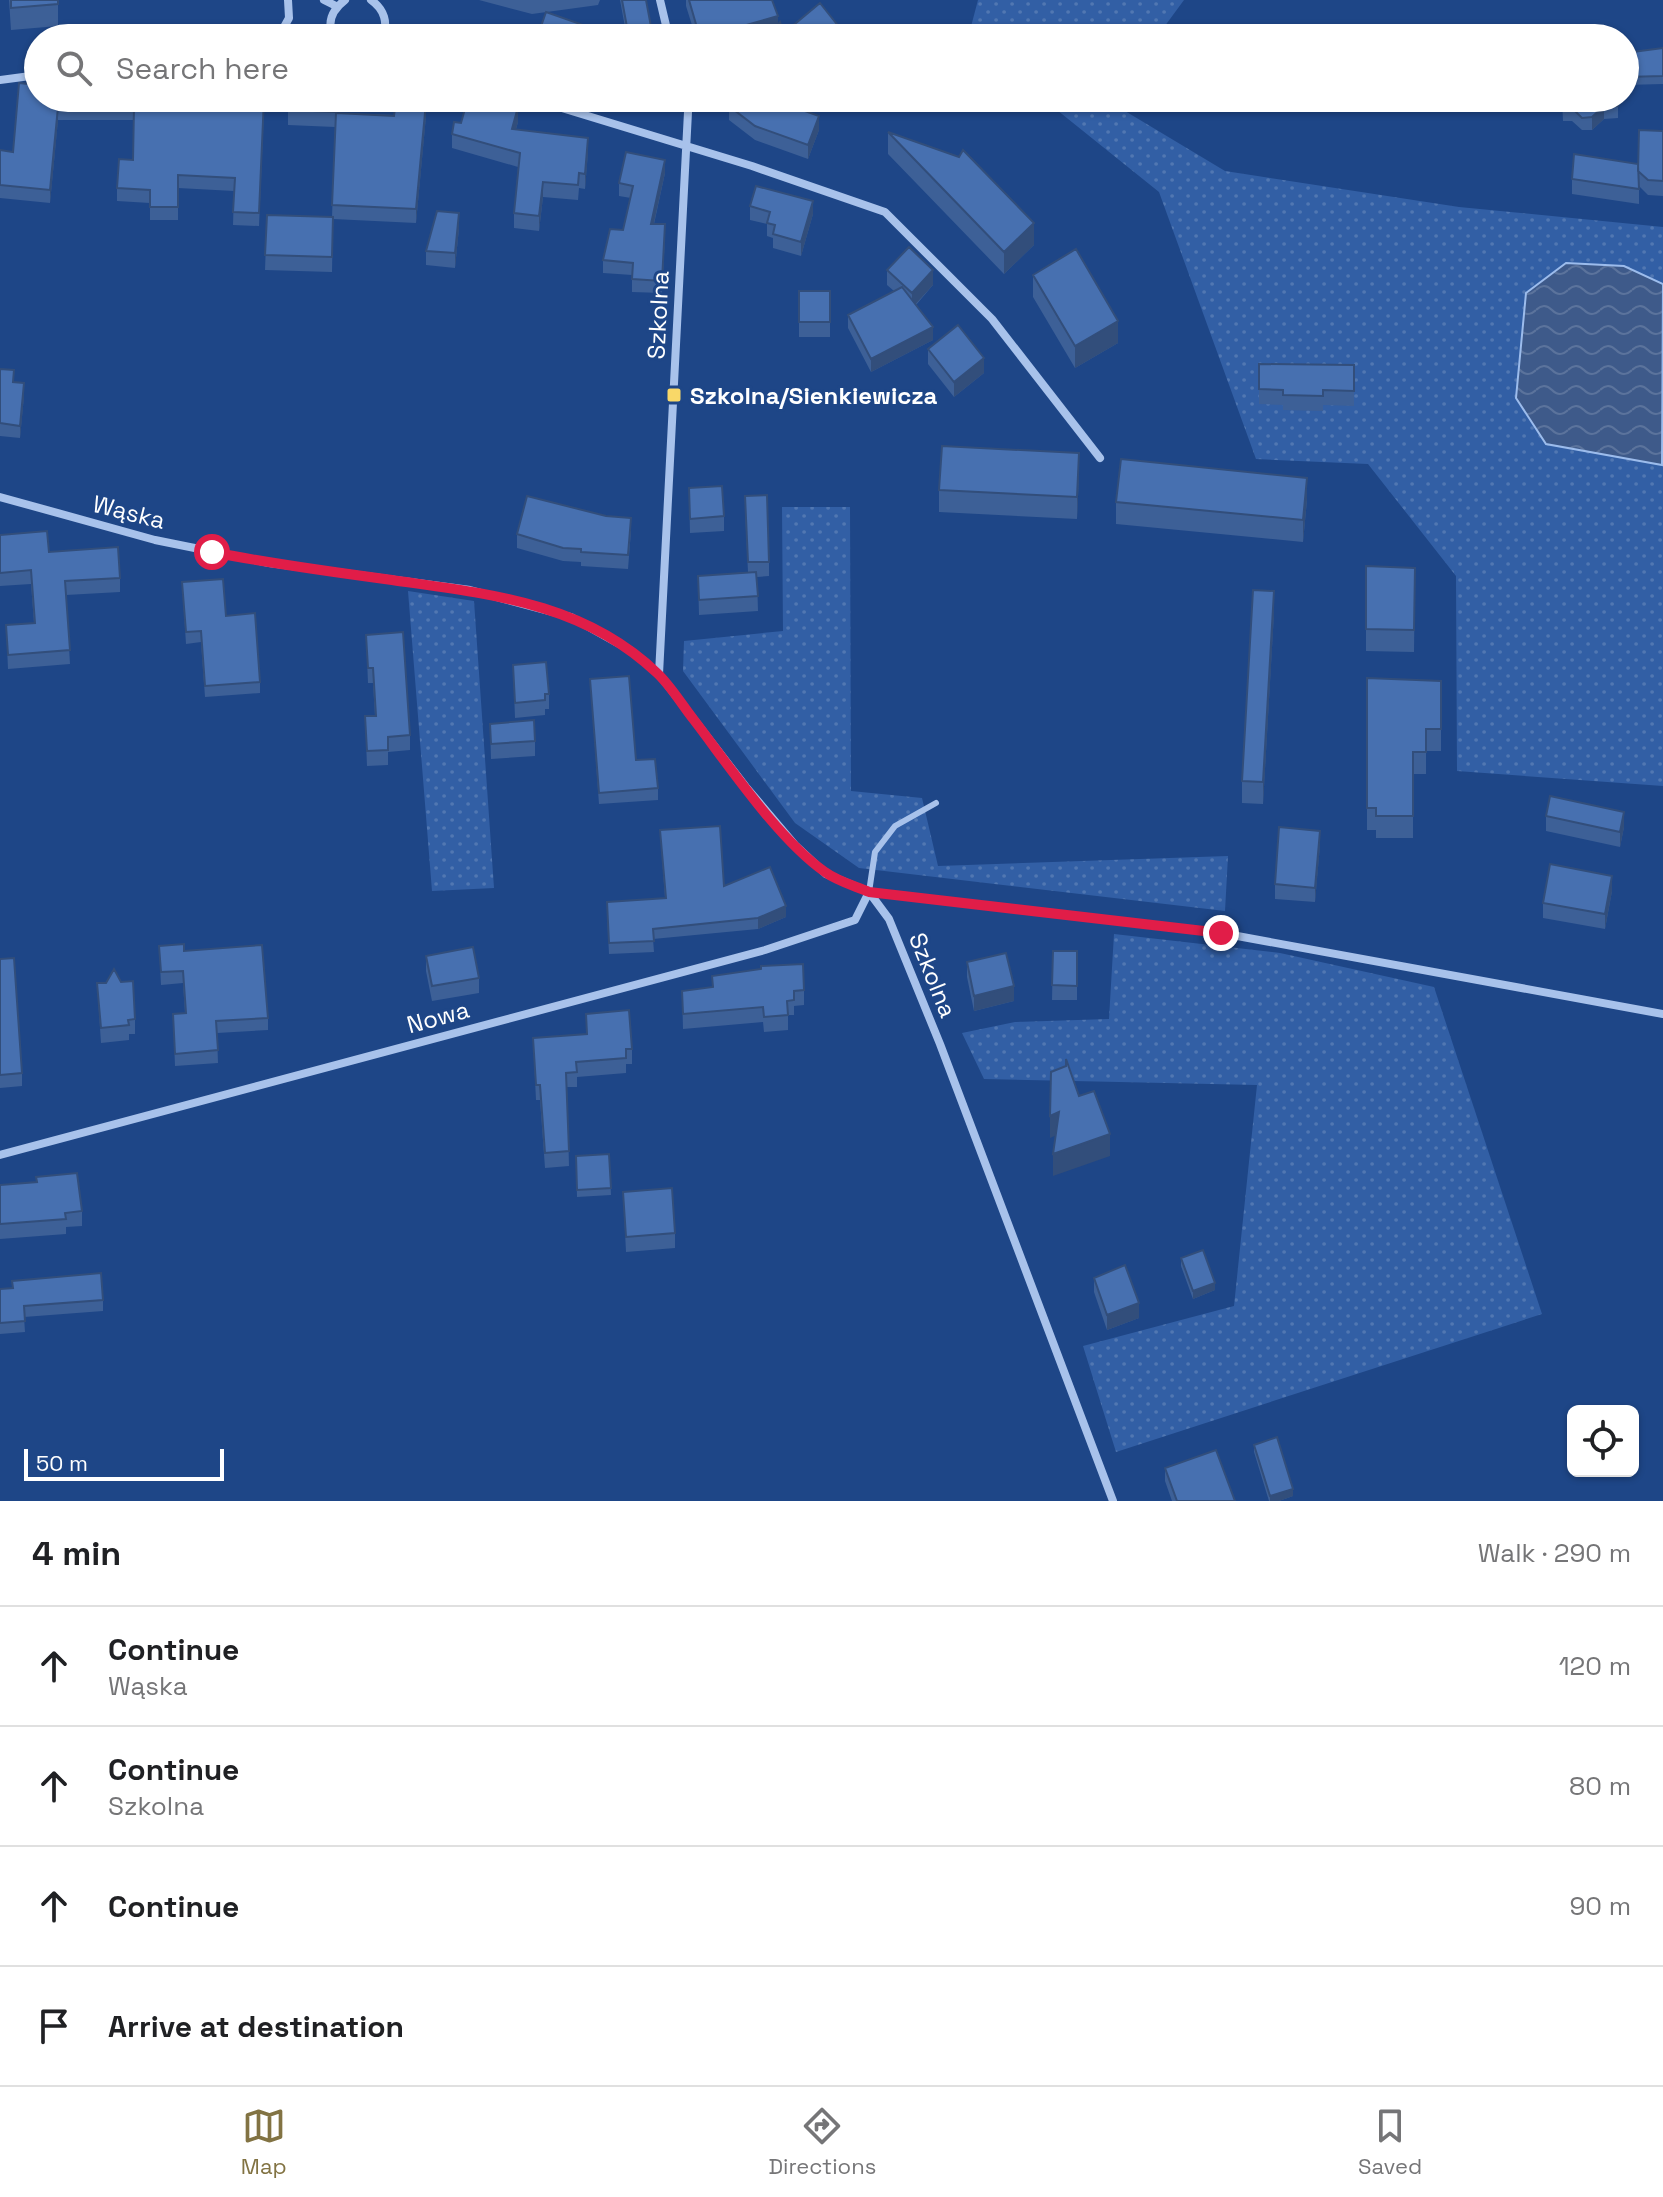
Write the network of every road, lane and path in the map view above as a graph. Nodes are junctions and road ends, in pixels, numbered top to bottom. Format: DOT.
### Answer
graph roads {
  1 [pos="288,0"];
  2 [pos="324,0"];
  3 [pos="345,0"];
  4 [pos="373,0"];
  5 [pos="660,0"];
  6 [pos="336,6"];
  7 [pos="286,24"];
  8 [pos="330,24"];
  9 [pos="386,24"];
  10 [pos="666,24"];
  11 [pos="24,77"];
  12 [pos="0,80"];
  13 [pos="576,112"];
  14 [pos="688,112"];
  15 [pos="686,145"];
  16 [pos="1100,458"];
  17 [pos="0,497"];
  18 [pos="659,674"];
  19 [pos="936,803"];
  20 [pos="869,892"];
  21 [pos="1663,1014"];
  22 [pos="0,1155"];
  23 [pos="1113,1501"];
  1 -- 7 [label="street"];
  2 -- 6 [label="street"];
  3 -- 6 [label="street"];
  4 -- 9 [label="street"];
  5 -- 10 [label="street"];
  6 -- 8 [label="street"];
  11 -- 12 [label="street"];
  13 -- 15 [label="street"];
  14 -- 15 [label="street, Szkolna"];
  15 -- 16 [label="street"];
  15 -- 18 [label="street, Szkolna"];
  17 -- 18 [label="street, Wąska"];
  18 -- 20 [label="street"];
  19 -- 20 [label="lane"];
  20 -- 21 [label="street"];
  20 -- 22 [label="street, Nowa"];
  20 -- 23 [label="street, Szkolna"];
}
